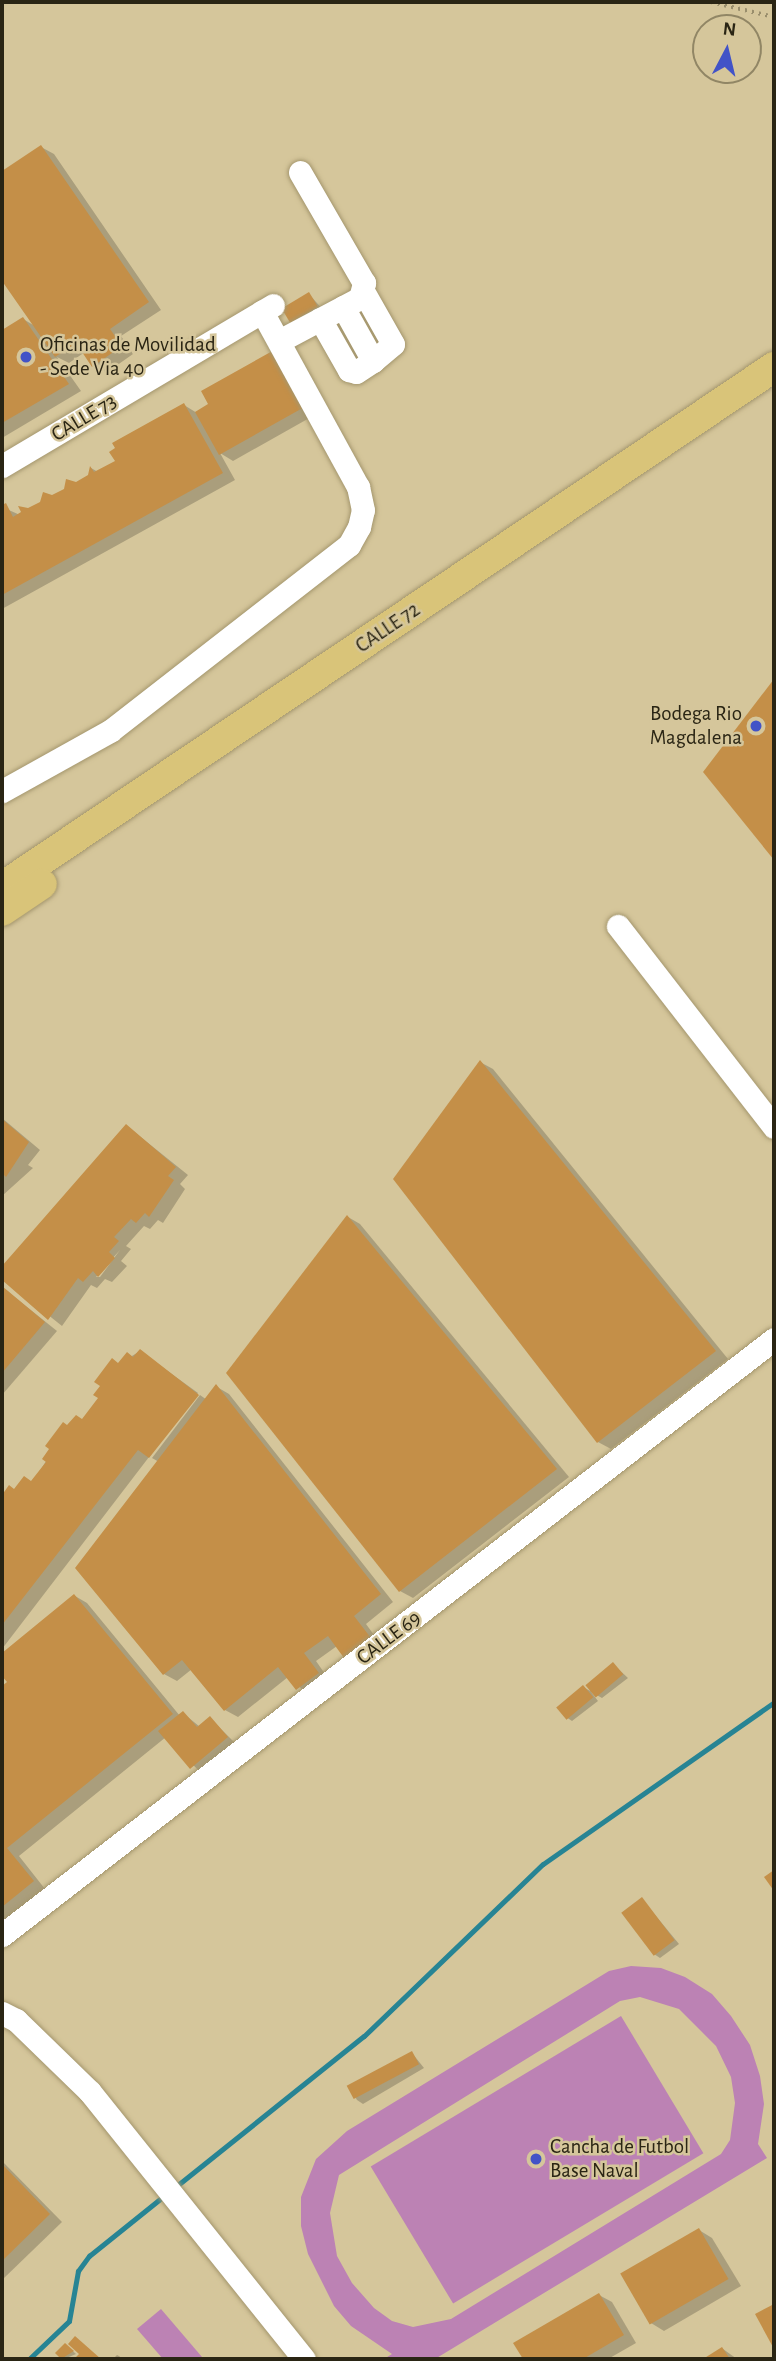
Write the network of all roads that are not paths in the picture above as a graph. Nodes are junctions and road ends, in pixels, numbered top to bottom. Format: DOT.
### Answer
graph roads {
  1 [pos="300,172"];
  2 [pos="363,291"];
  3 [pos="343,307"];
  4 [pos="320,319"];
  5 [pos="279,341"];
  6 [pos="373,361"];
  7 [pos="774,367"];
  8 [pos="774,393"];
  9 [pos="2,466"];
  10 [pos="2,791"];
  11 [pos="2,887"];
  12 [pos="2,911"];
  13 [pos="618,926"];
  14 [pos="774,1127"];
  15 [pos="774,1339"];
  16 [pos="2,1935"];
  17 [pos="2,2013"];
  18 [pos="304,2359"];
  1 -- 2 [label="street"];
  2 -- 3 [label="street"];
  2 -- 6 [label="street"];
  3 -- 4 [label="street"];
  3 -- 6 [label="street"];
  4 -- 5 [label="street"];
  4 -- 6 [label="street"];
  5 -- 9 [label="street, CALLE 73"];
  5 -- 10 [label="street"];
  7 -- 11 [label="main road, CALLE 72"];
  8 -- 12 [label="main road, CALLE 72"];
  13 -- 14 [label="street"];
  15 -- 16 [label="street, CALLE 69"];
  17 -- 18 [label="street"];
}
